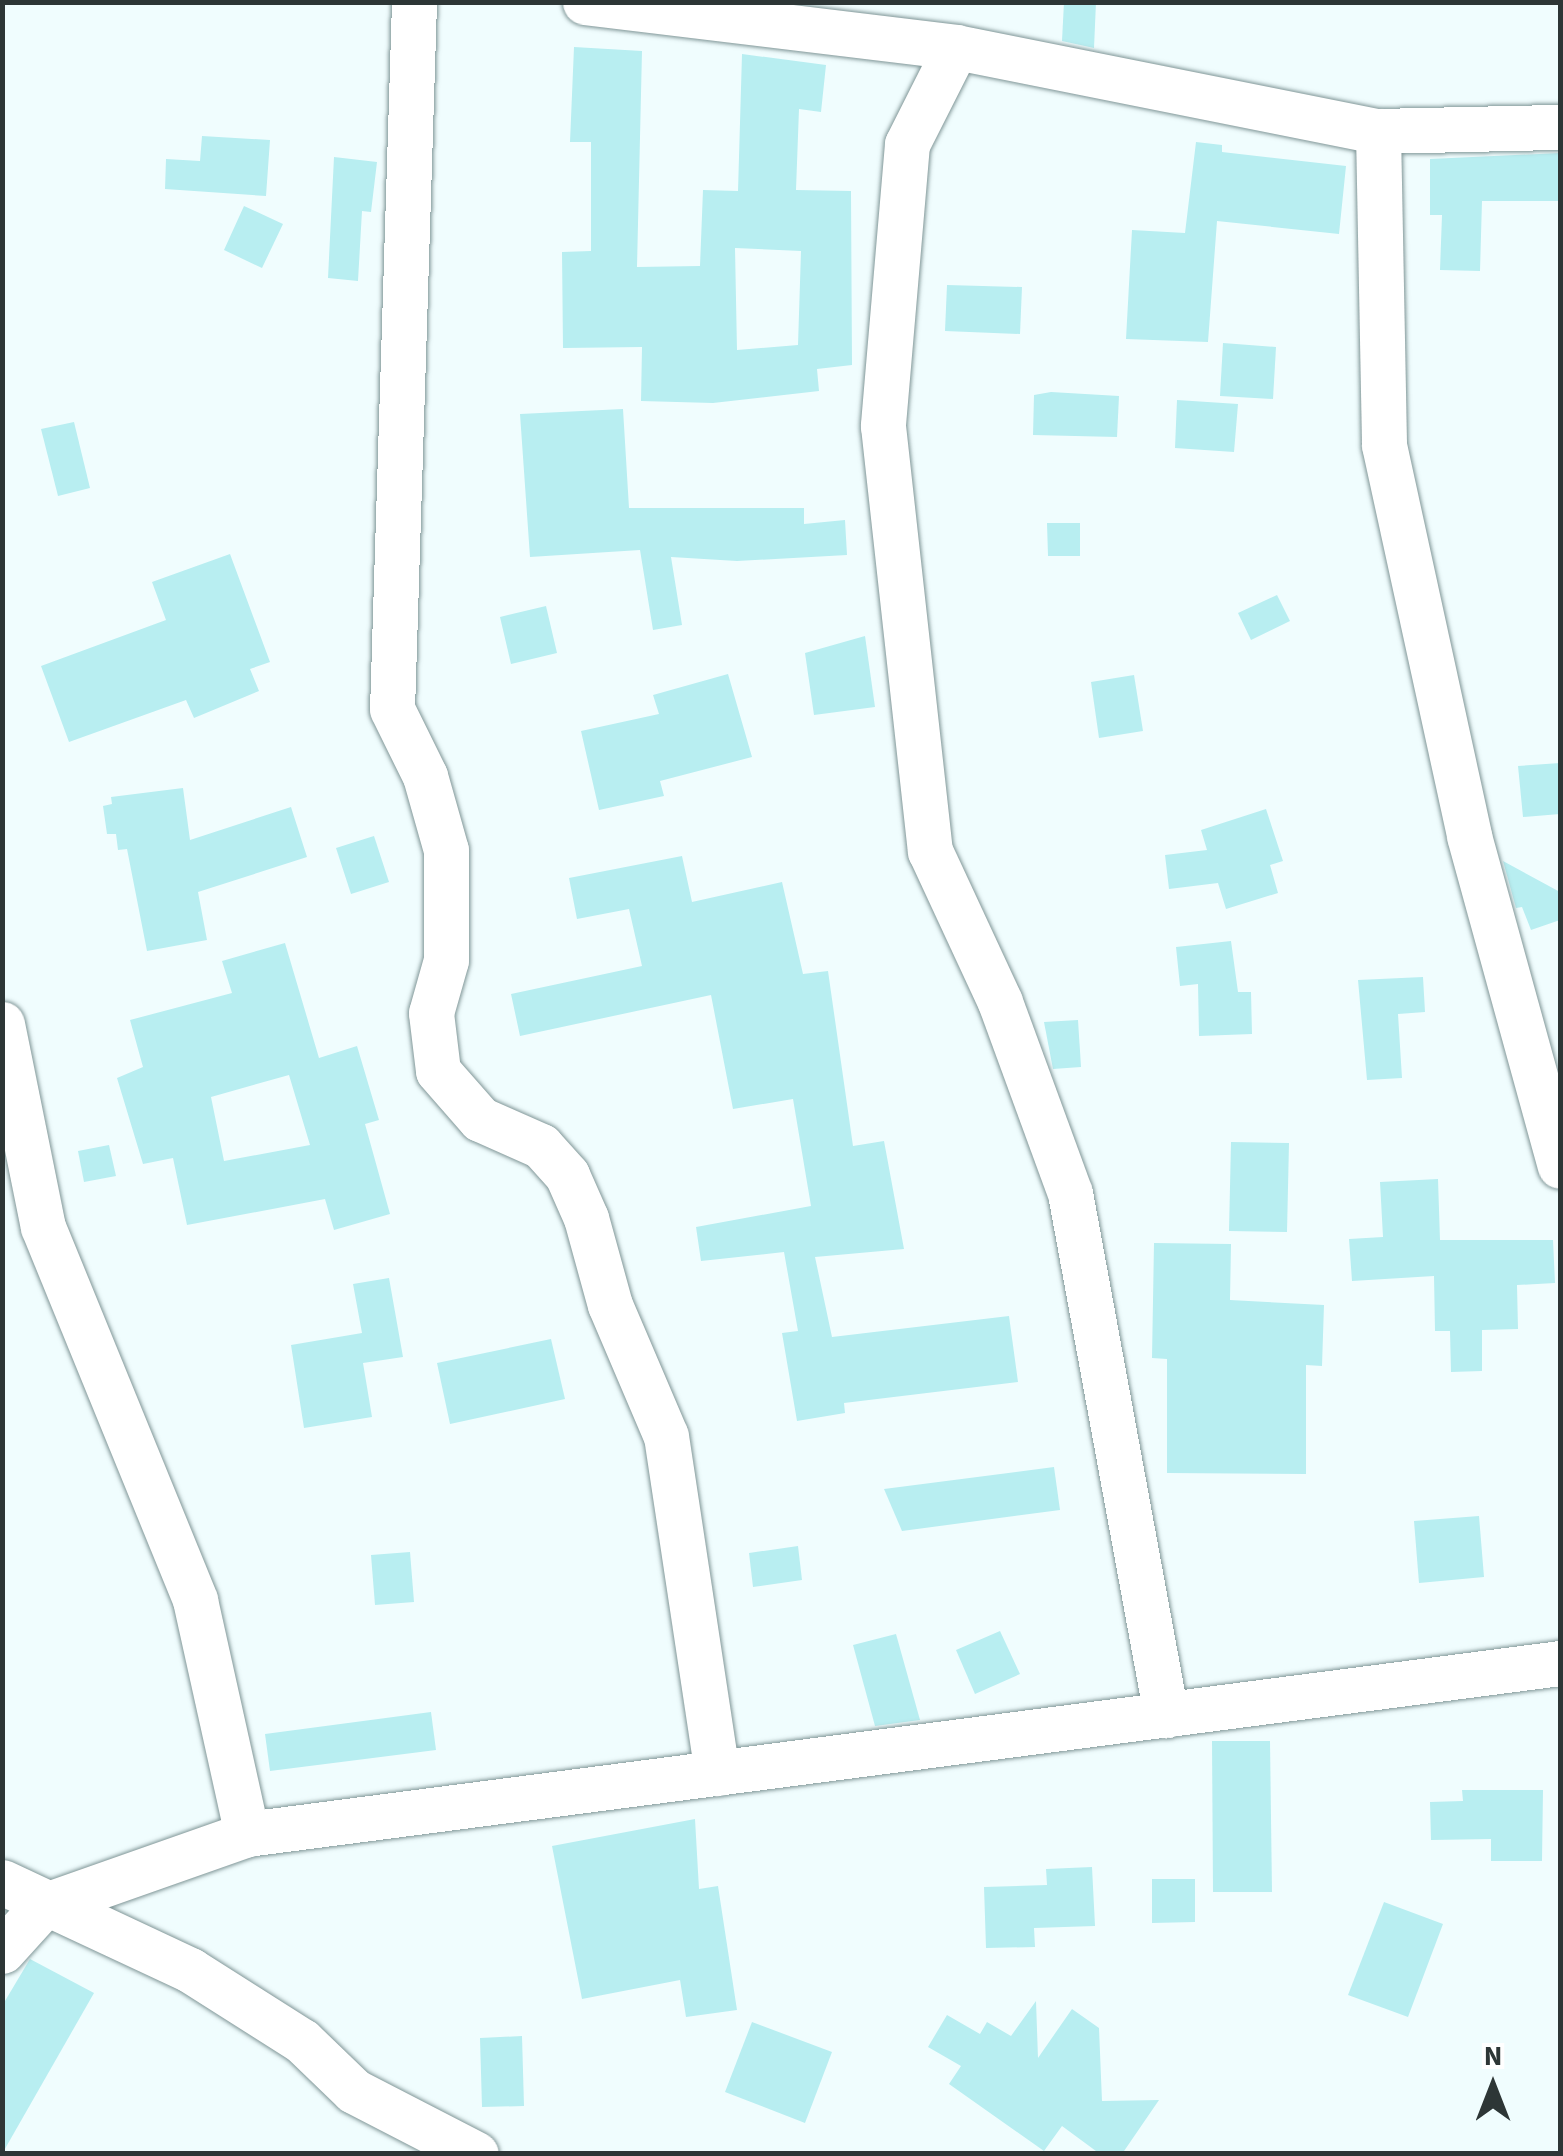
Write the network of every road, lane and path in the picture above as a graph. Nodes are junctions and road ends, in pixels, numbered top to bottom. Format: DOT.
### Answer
graph roads {
  1 [pos="414,2"];
  2 [pos="585,2"];
  3 [pos="956,47"];
  4 [pos="1560,128"];
  5 [pos="1378,131"];
  6 [pos="2,1024"];
  7 [pos="1560,1166"];
  8 [pos="1560,1662"];
  9 [pos="1166,1715"];
  10 [pos="717,1773"];
  11 [pos="247,1834"];
  12 [pos="2,1882"];
  13 [pos="44,1906"];
  14 [pos="2,1951"];
  15 [pos="476,2154"];
  1 -- 10 [label="street"];
  2 -- 3 [label="street"];
  3 -- 5 [label="street"];
  3 -- 9 [label="street"];
  4 -- 5 [label="street"];
  5 -- 7 [label="street"];
  6 -- 11 [label="street"];
  8 -- 9 [label="street"];
  9 -- 10 [label="street"];
  10 -- 11 [label="street"];
  11 -- 13 [label="street"];
  12 -- 13 [label="street"];
  13 -- 14 [label="street"];
  13 -- 15 [label="street"];
}
